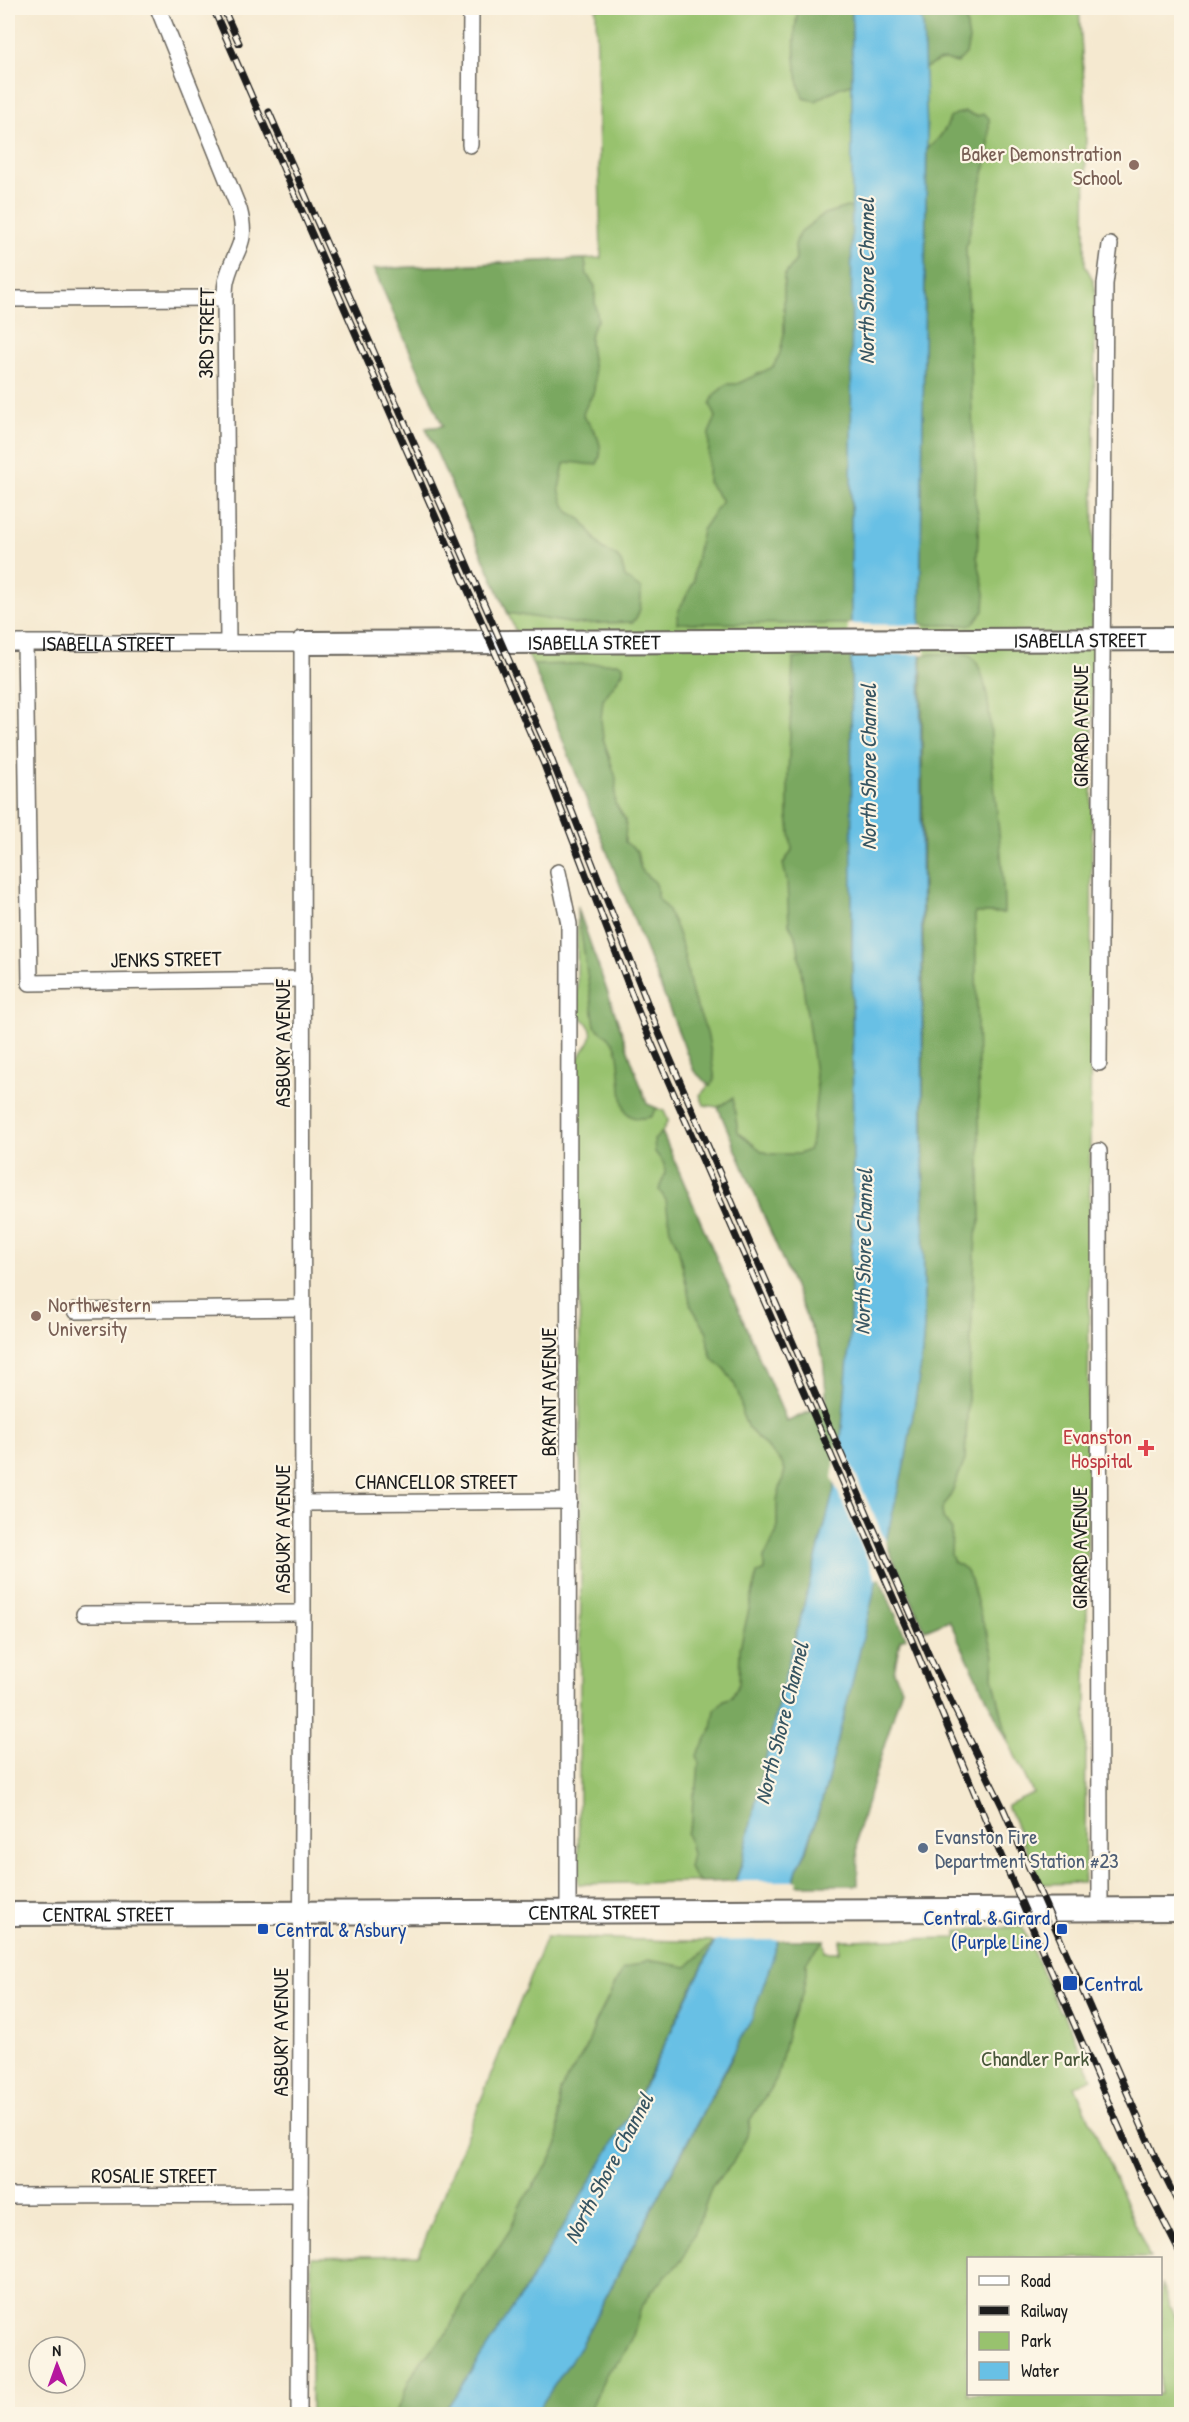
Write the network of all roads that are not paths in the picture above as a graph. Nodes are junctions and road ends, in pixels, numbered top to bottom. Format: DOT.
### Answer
graph roads {
  1 [pos="158,8"];
  2 [pos="471,8"];
  3 [pos="470,145"];
  4 [pos="1110,245"];
  5 [pos="225,298"];
  6 [pos="8,299"];
  7 [pos="1101,639"];
  8 [pos="1182,639"];
  9 [pos="8,643"];
  10 [pos="25,643"];
  11 [pos="228,643"];
  12 [pos="302,643"];
  13 [pos="558,872"];
  14 [pos="303,979"];
  15 [pos="1099,1063"];
  16 [pos="1099,1151"];
  17 [pos="303,1308"];
  18 [pos="75,1311"];
  19 [pos="569,1501"];
  20 [pos="303,1503"];
  21 [pos="303,1612"];
  22 [pos="84,1614"];
  23 [pos="1100,1909"];
  24 [pos="1182,1909"];
  25 [pos="568,1912"];
  26 [pos="8,1914"];
  27 [pos="301,1914"];
  28 [pos="300,2195"];
  29 [pos="8,2196"];
  30 [pos="299,2415"];
  1 -- 5 [label="street, 3RD STREET"];
  2 -- 3 [label="street"];
  4 -- 7 [label="street, GIRARD AVENUE"];
  5 -- 6 [label="street"];
  5 -- 11 [label="street, 3RD STREET"];
  7 -- 8 [label="main road, ISABELLA STREET"];
  7 -- 12 [label="main road, ISABELLA STREET"];
  7 -- 15 [label="street, GIRARD AVENUE"];
  9 -- 10 [label="street, ISABELLA STREET"];
  10 -- 11 [label="street, ISABELLA STREET"];
  10 -- 14 [label="street, JENKS STREET"];
  11 -- 12 [label="street, ISABELLA STREET"];
  12 -- 14 [label="street, ASBURY AVENUE"];
  13 -- 19 [label="street, BRYANT AVENUE"];
  14 -- 17 [label="street, ASBURY AVENUE"];
  16 -- 23 [label="street, GIRARD AVENUE"];
  17 -- 18 [label="street"];
  17 -- 20 [label="street, ASBURY AVENUE"];
  19 -- 20 [label="street, CHANCELLOR STREET"];
  19 -- 25 [label="street, BRYANT AVENUE"];
  20 -- 21 [label="street, ASBURY AVENUE"];
  21 -- 22 [label="street"];
  21 -- 27 [label="street, ASBURY AVENUE"];
  23 -- 24 [label="main road, CENTRAL STREET"];
  23 -- 25 [label="main road, CENTRAL STREET"];
  25 -- 27 [label="main road, CENTRAL STREET"];
  26 -- 27 [label="main road, CENTRAL STREET"];
  27 -- 28 [label="street, ASBURY AVENUE"];
  28 -- 29 [label="street, ROSALIE STREET"];
  28 -- 30 [label="street, ASBURY AVENUE"];
}
